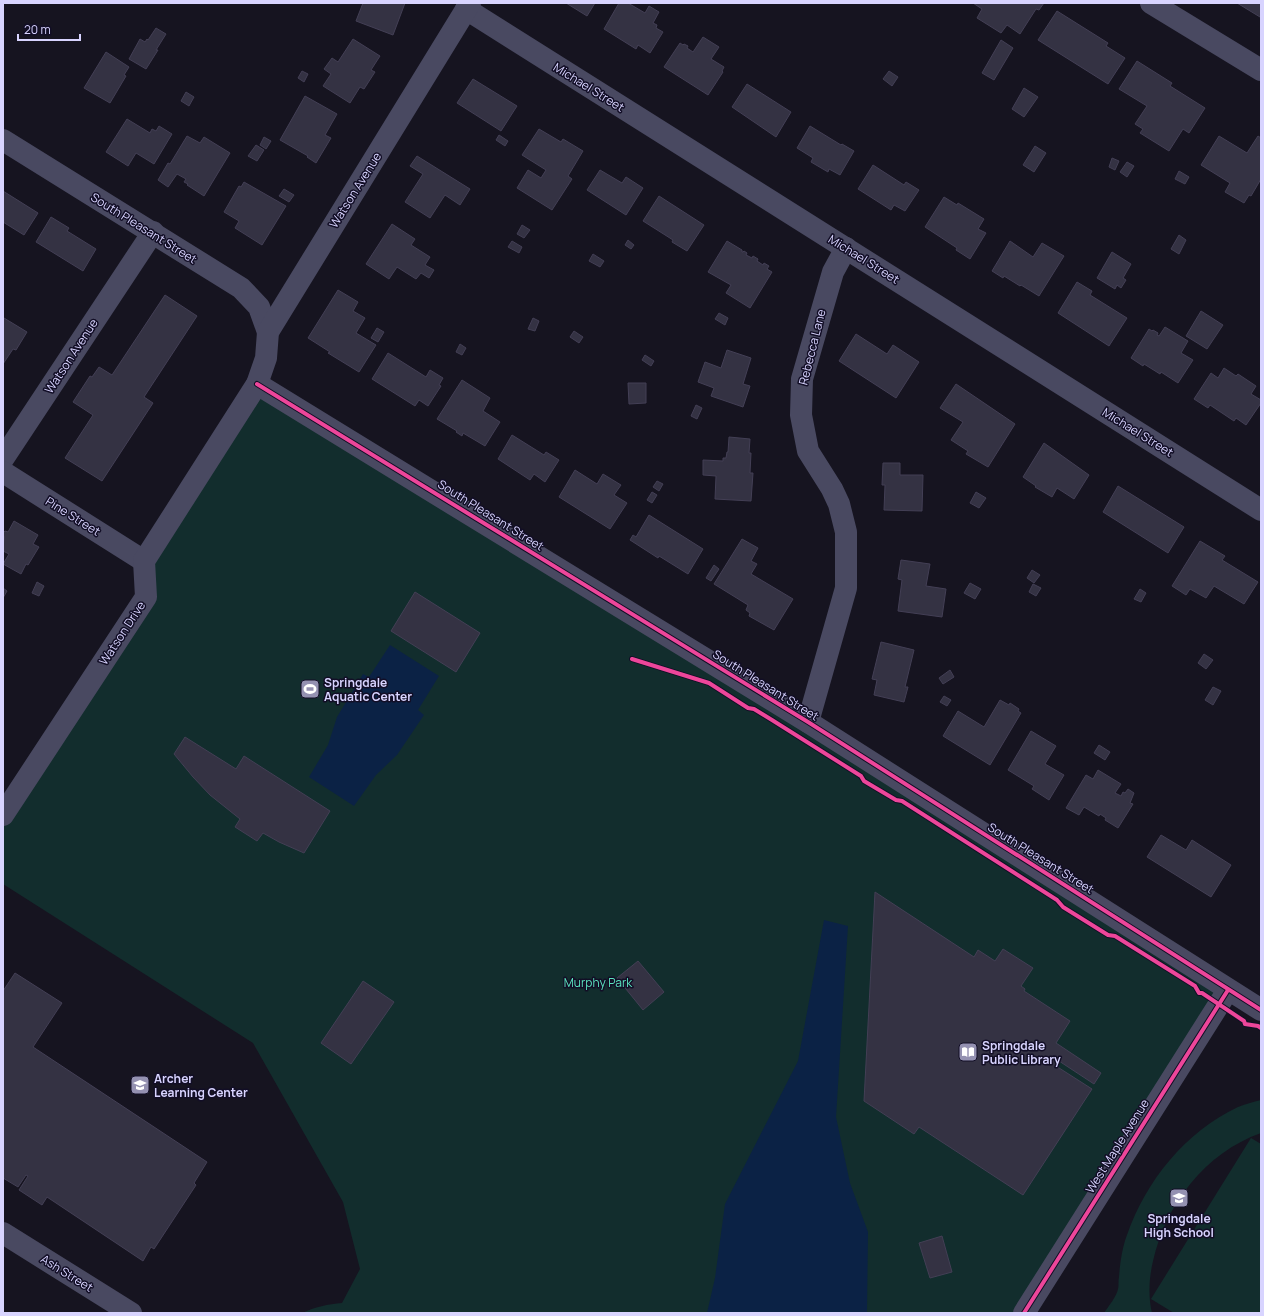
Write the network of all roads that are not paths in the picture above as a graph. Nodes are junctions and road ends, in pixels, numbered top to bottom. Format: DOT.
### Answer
graph roads {
  1 [pos="1151,3"];
  2 [pos="468,6"];
  3 [pos="1261,70"];
  4 [pos="3,140"];
  5 [pos="153,232"];
  6 [pos="846,248"];
  7 [pos="268,332"];
  8 [pos="257,384"];
  9 [pos="3,459"];
  10 [pos="3,472"];
  11 [pos="1261,510"];
  12 [pos="144,561"];
  13 [pos="808,722"];
  14 [pos="3,815"];
  15 [pos="1228,990"];
  16 [pos="1261,1010"];
  17 [pos="3,1233"];
  18 [pos="131,1313"];
  19 [pos="1024,1313"];
  1 -- 3 [label="street"];
  2 -- 6 [label="street, Michael Street"];
  2 -- 7 [label="street, Watson Avenue"];
  4 -- 5 [label="street, South Pleasant Street"];
  5 -- 7 [label="street, South Pleasant Street"];
  5 -- 9 [label="street, Watson Avenue"];
  6 -- 11 [label="street, Michael Street"];
  6 -- 13 [label="street, Rebecca Lane"];
  7 -- 8 [label="street, Watson Avenue"];
  8 -- 12 [label="street"];
  8 -- 13 [label="street, South Pleasant Street"];
  10 -- 12 [label="street, Pine Street"];
  12 -- 14 [label="street, Watson Drive"];
  13 -- 15 [label="street, South Pleasant Street"];
  15 -- 16 [label="street, South Pleasant Street"];
  15 -- 19 [label="street, West Maple Avenue"];
  17 -- 18 [label="street, Ash Street"];
}
